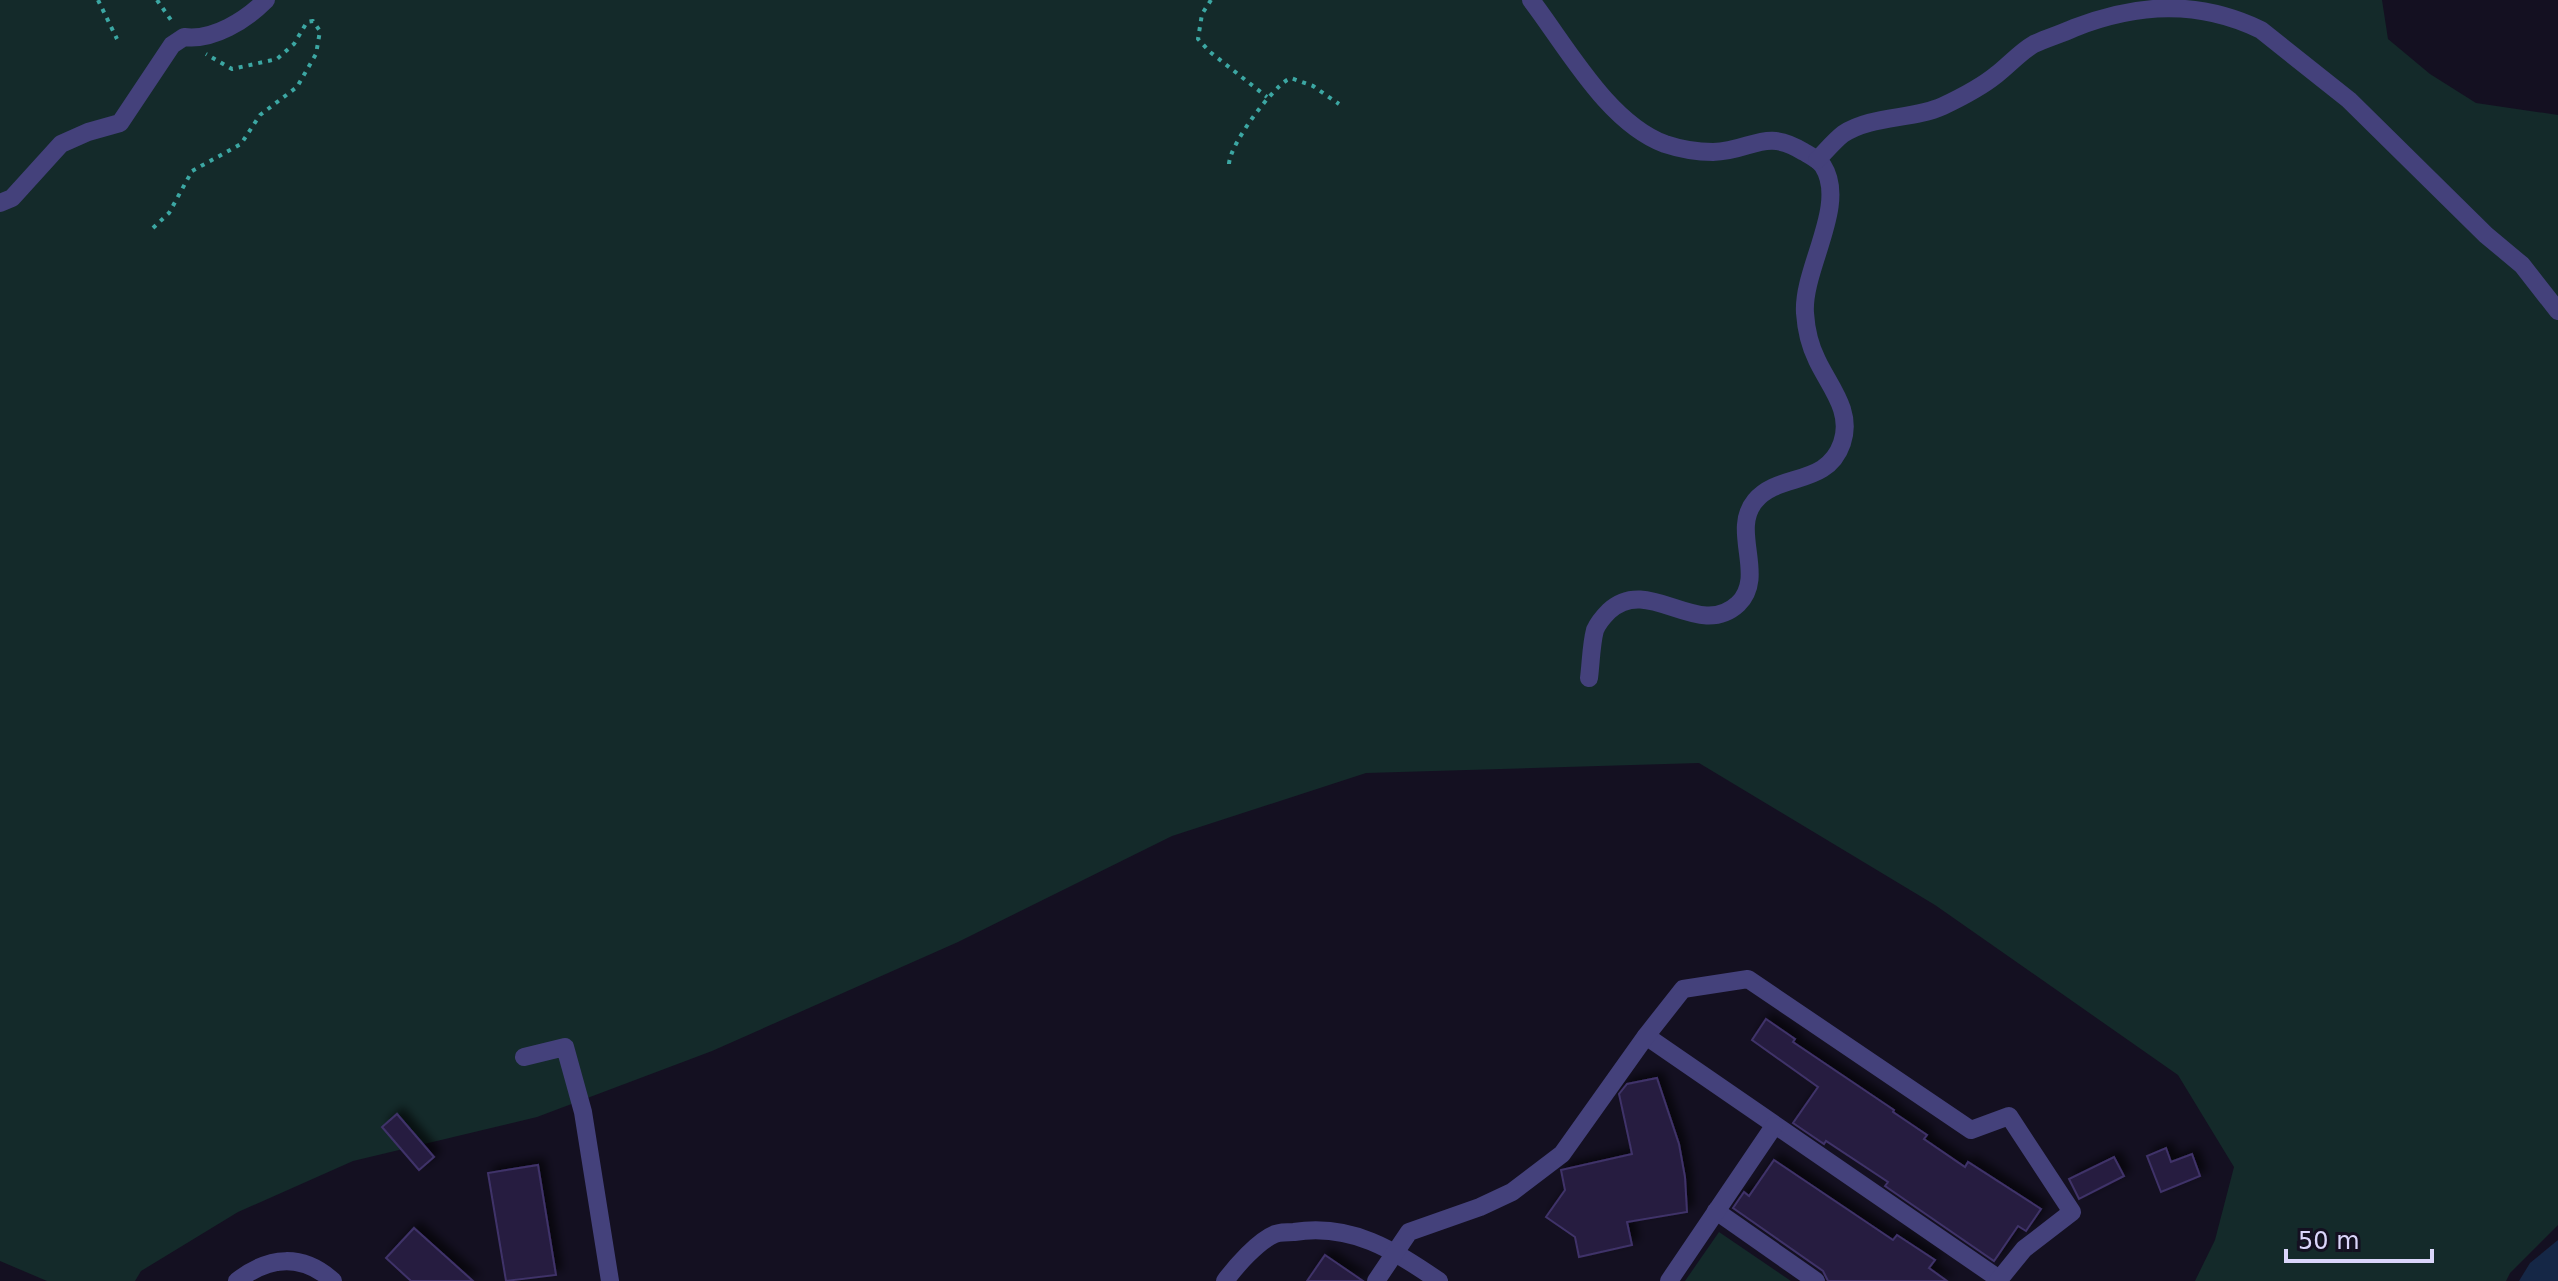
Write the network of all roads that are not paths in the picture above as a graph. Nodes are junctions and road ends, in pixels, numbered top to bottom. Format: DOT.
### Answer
graph roads {
  1 [pos="266,0"];
  2 [pos="1531,0"];
  3 [pos="1817,160"];
  4 [pos="0,203"];
  5 [pos="2558,311"];
  6 [pos="1589,678"];
  7 [pos="1646,1036"];
  8 [pos="524,1057"];
  9 [pos="1774,1126"];
  10 [pos="1716,1211"];
  11 [pos="1395,1251"];
  12 [pos="1999,1280"];
  13 [pos="237,1281"];
  14 [pos="333,1281"];
  15 [pos="610,1281"];
  16 [pos="1225,1281"];
  17 [pos="1376,1281"];
  18 [pos="1439,1281"];
  19 [pos="1669,1281"];
  20 [pos="1816,1281"];
  1 -- 4 [label="street"];
  2 -- 3 [label="street"];
  3 -- 5 [label="street"];
  3 -- 6 [label="street"];
  7 -- 9 [label="street"];
  7 -- 11 [label="street"];
  7 -- 12 [label="street"];
  8 -- 15 [label="street"];
  9 -- 10 [label="street"];
  9 -- 12 [label="street"];
  10 -- 19 [label="street"];
  10 -- 20 [label="street"];
  11 -- 16 [label="street"];
  11 -- 17 [label="street"];
  11 -- 18 [label="street"];
  13 -- 14 [label="street"];
}
